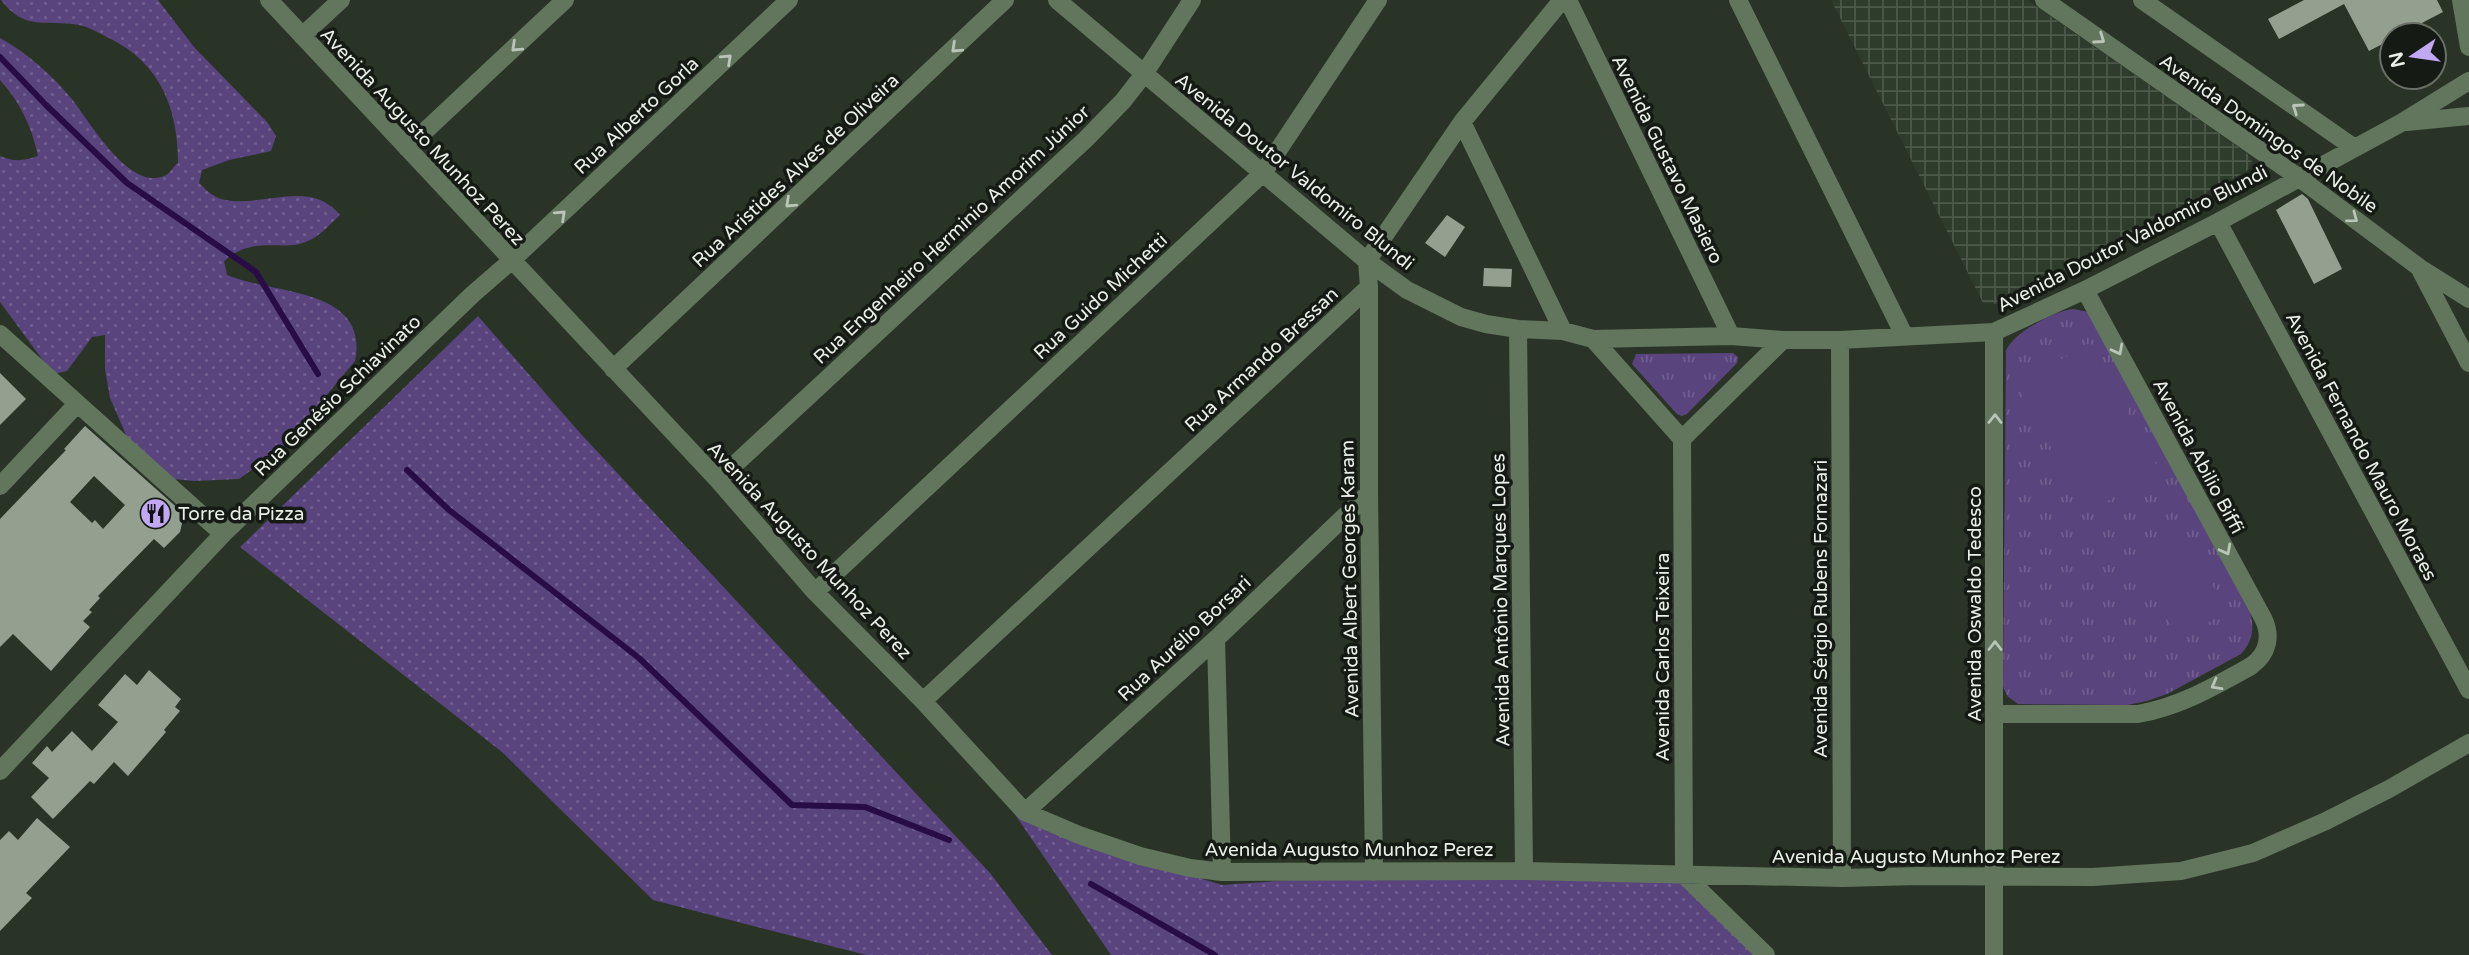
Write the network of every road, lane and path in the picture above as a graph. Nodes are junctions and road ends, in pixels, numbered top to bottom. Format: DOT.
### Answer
graph roads {
  1 [pos="269,0"];
  2 [pos="341,0"];
  3 [pos="565,0"];
  4 [pos="789,0"];
  5 [pos="1005,0"];
  6 [pos="1057,0"];
  7 [pos="1192,0"];
  8 [pos="1378,0"];
  9 [pos="1562,0"];
  10 [pos="1568,0"];
  11 [pos="1738,0"];
  12 [pos="2044,0"];
  13 [pos="2142,0"];
  14 [pos="2461,0"];
  15 [pos="302,36"];
  16 [pos="2469,47"];
  17 [pos="1144,74"];
  18 [pos="2469,81"];
  19 [pos="2469,116"];
  20 [pos="1462,122"];
  21 [pos="2400,123"];
  22 [pos="407,148"];
  23 [pos="2353,148"];
  24 [pos="1263,173"];
  25 [pos="2298,177"];
  26 [pos="2218,222"];
  27 [pos="511,261"];
  28 [pos="1367,261"];
  29 [pos="2420,268"];
  30 [pos="1369,287"];
  31 [pos="2085,290"];
  32 [pos="473,294"];
  33 [pos="2469,299"];
  34 [pos="1518,329"];
  35 [pos="1563,331"];
  36 [pos="1994,332"];
  37 [pos="0,334"];
  38 [pos="1904,335"];
  39 [pos="1731,336"];
  40 [pos="1593,339"];
  41 [pos="1783,340"];
  42 [pos="1840,340"];
  43 [pos="2469,363"];
  44 [pos="613,369"];
  45 [pos="76,404"];
  46 [pos="1682,439"];
  47 [pos="718,480"];
  48 [pos="0,486"];
  49 [pos="1369,493"];
  50 [pos="223,534"];
  51 [pos="815,593"];
  52 [pos="1216,639"];
  53 [pos="2469,690"];
  54 [pos="923,701"];
  55 [pos="1996,714"];
  56 [pos="2469,743"];
  57 [pos="0,771"];
  58 [pos="1025,812"];
  59 [pos="1524,871"];
  60 [pos="1222,872"];
  61 [pos="1374,872"];
  62 [pos="1684,875"];
  63 [pos="1996,876"];
  64 [pos="1842,878"];
  65 [pos="1766,955"];
  66 [pos="1994,955"];
  1 -- 15 [label="street, Avenida Augusto Munhoz Perez"];
  2 -- 15 [label="street"];
  3 -- 22 [label="street, one-way"];
  27 -- 4 [label="street, Rua Alberto Gorla, one-way"];
  5 -- 44 [label="street, Rua Aristides Alves de Oliveira, one-way"];
  6 -- 17 [label="street, Avenida Doutor Valdomiro Blundi"];
  7 -- 17 [label="street, Rua Engenheiro Herminio Amorim Júnior"];
  8 -- 24 [label="street, Rua Guido Michetti"];
  9 -- 20 [label="street"];
  10 -- 39 [label="street, Avenida Gustavo Masiero"];
  11 -- 38 [label="street"];
  12 -- 25 [label="street, Avenida Domingos de Nobile, one-way"];
  23 -- 13 [label="street, Avenida Domingos de Nobile, one-way"];
  14 -- 16 [label="street"];
  15 -- 22 [label="street, Avenida Augusto Munhoz Perez"];
  17 -- 24 [label="street, Avenida Doutor Valdomiro Blundi"];
  17 -- 47 [label="street, Rua Engenheiro Herminio Amorim Júnior"];
  18 -- 21 [label="street, Avenida Doutor Valdomiro Blundi"];
  19 -- 21 [label="street, Avenida Doutor Valdomiro Blundi"];
  20 -- 28 [label="street"];
  20 -- 35 [label="street"];
  21 -- 23 [label="street, Avenida Doutor Valdomiro Blundi"];
  22 -- 27 [label="street, Avenida Augusto Munhoz Perez"];
  23 -- 25 [label="street, Avenida Doutor Valdomiro Blundi"];
  24 -- 28 [label="street, Avenida Doutor Valdomiro Blundi"];
  24 -- 51 [label="street, Rua Guido Michetti"];
  25 -- 26 [label="street, Avenida Doutor Valdomiro Blundi"];
  25 -- 29 [label="street, Avenida Domingos de Nobile, one-way"];
  26 -- 31 [label="street, Avenida Doutor Valdomiro Blundi"];
  26 -- 53 [label="street, Avenida Fernando Mauro Moraes"];
  27 -- 32 [label="street, Rua Alberto Gorla"];
  27 -- 44 [label="street, Avenida Augusto Munhoz Perez"];
  28 -- 30 [label="street"];
  28 -- 34 [label="street, Avenida Doutor Valdomiro Blundi"];
  29 -- 33 [label="street, Avenida Domingos de Nobile"];
  29 -- 43 [label="street"];
  30 -- 49 [label="street, Avenida Albert Georges Karam"];
  30 -- 54 [label="street, Rua Armando Bressan"];
  31 -- 36 [label="street, Avenida Doutor Valdomiro Blundi"];
  31 -- 55 [label="street, Avenida Abilio Biffi, one-way"];
  32 -- 50 [label="street, Rua Genésio Schiavinato"];
  34 -- 35 [label="street, Avenida Doutor Valdomiro Blundi"];
  34 -- 59 [label="street, Avenida Antônio Marques Lopes"];
  35 -- 40 [label="street, Avenida Doutor Valdomiro Blundi"];
  36 -- 38 [label="street, Avenida Doutor Valdomiro Blundi"];
  55 -- 36 [label="street, Avenida Oswaldo Tedesco, one-way"];
  37 -- 45 [label="street"];
  38 -- 42 [label="street, Avenida Doutor Valdomiro Blundi"];
  39 -- 40 [label="street, Avenida Doutor Valdomiro Blundi"];
  39 -- 41 [label="street, Avenida Doutor Valdomiro Blundi"];
  40 -- 46 [label="street"];
  41 -- 42 [label="street, Avenida Doutor Valdomiro Blundi"];
  41 -- 46 [label="street"];
  42 -- 64 [label="street, Avenida Sérgio Rubens Fornazari"];
  44 -- 47 [label="street, Avenida Augusto Munhoz Perez"];
  45 -- 48 [label="street"];
  45 -- 50 [label="street"];
  46 -- 62 [label="street, Avenida Carlos Teixeira"];
  47 -- 51 [label="street, Avenida Augusto Munhoz Perez"];
  49 -- 52 [label="street, Rua Aurélio Borsari"];
  49 -- 61 [label="street, Avenida Albert Georges Karam"];
  50 -- 57 [label="street, Rua Genésio Schiavinato"];
  51 -- 54 [label="street, Avenida Augusto Munhoz Perez"];
  52 -- 58 [label="street, Rua Aurélio Borsari"];
  52 -- 60 [label="street"];
  54 -- 58 [label="street, Avenida Augusto Munhoz Perez"];
  55 -- 63 [label="street, Avenida Oswaldo Tedesco"];
  56 -- 63 [label="street, Avenida Augusto Munhoz Perez"];
  58 -- 60 [label="street, Avenida Augusto Munhoz Perez"];
  59 -- 61 [label="street, Avenida Augusto Munhoz Perez"];
  59 -- 62 [label="street, Avenida Augusto Munhoz Perez"];
  60 -- 61 [label="street, Avenida Augusto Munhoz Perez"];
  62 -- 64 [label="street, Avenida Augusto Munhoz Perez"];
  62 -- 65 [label="street"];
  63 -- 64 [label="street, Avenida Augusto Munhoz Perez"];
  63 -- 66 [label="street, Avenida Oswaldo Tedesco"];
}
